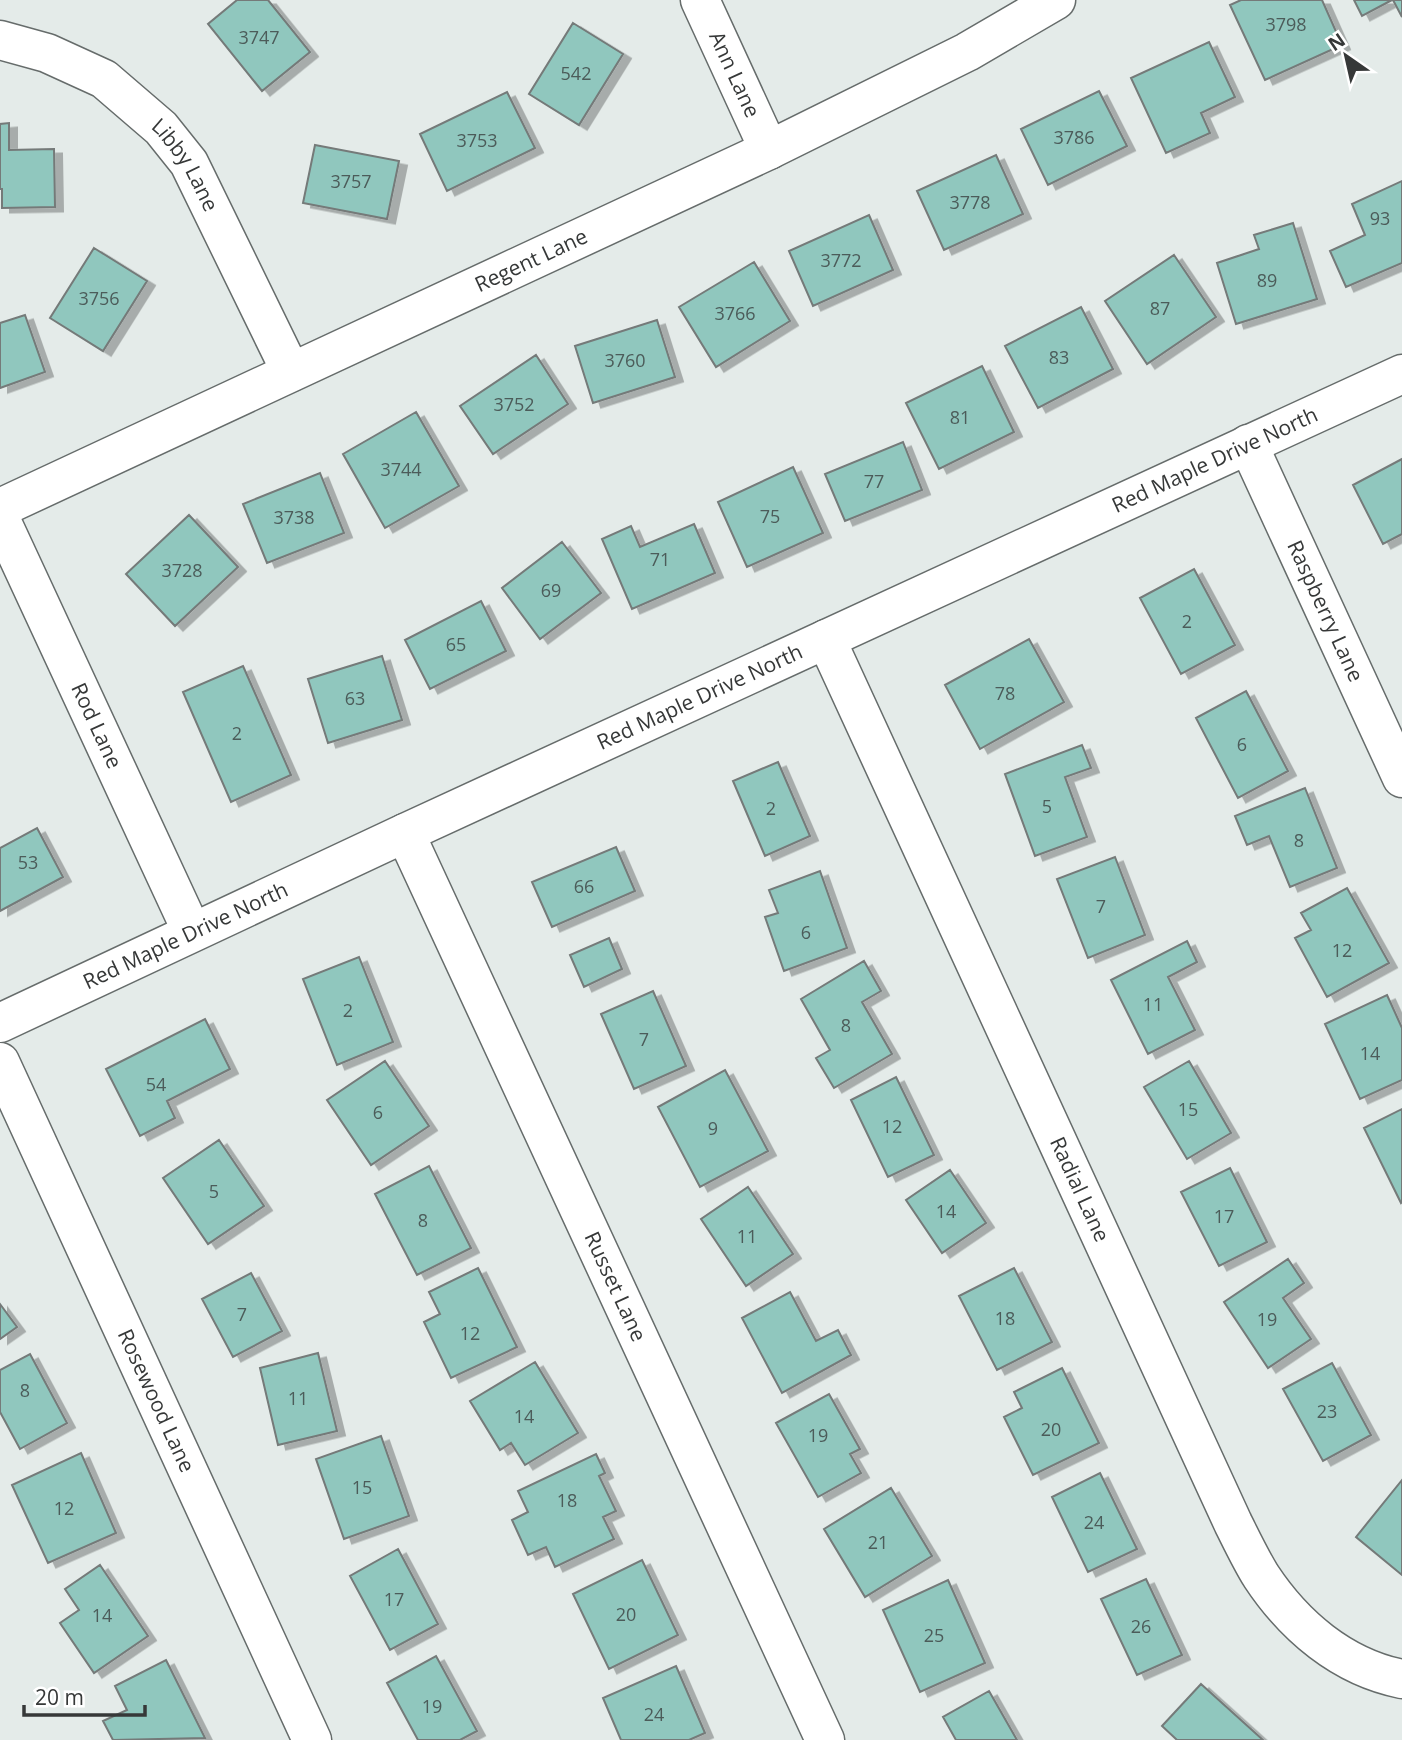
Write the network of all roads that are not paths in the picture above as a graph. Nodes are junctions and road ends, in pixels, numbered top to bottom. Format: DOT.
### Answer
graph roads {
  1 [pos="699,0"];
  2 [pos="1056,0"];
  3 [pos="0,40"];
  4 [pos="769,150"];
  5 [pos="291,372"];
  6 [pos="1402,374"];
  7 [pos="1248,444"];
  8 [pos="0,508"];
  9 [pos="0,518"];
  10 [pos="826,639"];
  11 [pos="1402,778"];
  12 [pos="405,833"];
  13 [pos="192,932"];
  14 [pos="0,1023"];
  15 [pos="0,1062"];
  16 [pos="1402,1679"];
  17 [pos="312,1740"];
  18 [pos="825,1740"];
  1 -- 4 [label="street, Ann Lane"];
  2 -- 4 [label="street, Regent Lane"];
  3 -- 5 [label="street, Libby Lane"];
  4 -- 5 [label="street, Regent Lane"];
  5 -- 8 [label="street, Regent Lane"];
  6 -- 7 [label="street, Red Maple Drive North"];
  7 -- 10 [label="street, Red Maple Drive North"];
  7 -- 11 [label="street, Raspberry Lane"];
  9 -- 13 [label="street, Rod Lane"];
  10 -- 12 [label="street, Red Maple Drive North"];
  10 -- 16 [label="street, Radial Lane"];
  12 -- 13 [label="street, Red Maple Drive North"];
  12 -- 18 [label="street, Russet Lane"];
  13 -- 14 [label="street, Red Maple Drive North"];
  15 -- 17 [label="street, Rosewood Lane"];
}
